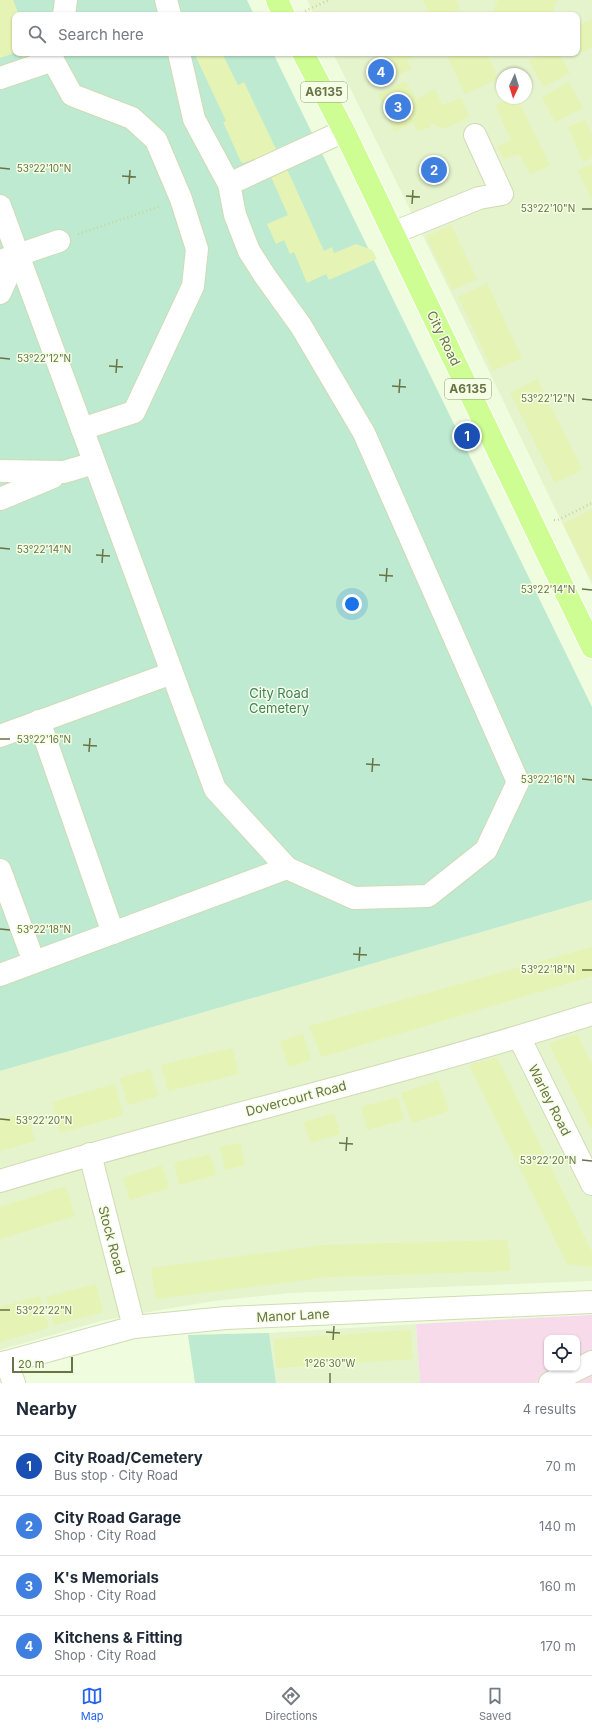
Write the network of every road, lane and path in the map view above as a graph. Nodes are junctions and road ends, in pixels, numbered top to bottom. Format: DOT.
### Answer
graph roads {
  1 [pos="66,0"];
  2 [pos="166,0"];
  3 [pos="277,0"];
  4 [pos="329,0"];
  5 [pos="64,12"];
  6 [pos="169,12"];
  7 [pos="290,12"];
  8 [pos="297,12"];
  9 [pos="180,56"];
  10 [pos="305,56"];
  11 [pos="51,57"];
  12 [pos="0,78"];
  13 [pos="344,131"];
  14 [pos="475,134"];
  15 [pos="229,184"];
  16 [pos="166,204"];
  17 [pos="0,206"];
  18 [pos="93,229"];
  19 [pos="393,233"];
  20 [pos="59,241"];
  21 [pos="6,254"];
  22 [pos="0,293"];
  23 [pos="82,429"];
  24 [pos="94,463"];
  25 [pos="0,471"];
  26 [pos="64,472"];
  27 [pos="0,499"];
  28 [pos="592,503"];
  29 [pos="552,520"];
  30 [pos="592,647"];
  31 [pos="172,673"];
  32 [pos="39,721"];
  33 [pos="0,736"];
  34 [pos="287,868"];
  35 [pos="0,870"];
  36 [pos="113,933"];
  37 [pos="34,962"];
  38 [pos="0,975"];
  39 [pos="592,1014"];
  40 [pos="519,1037"];
  41 [pos="90,1154"];
  42 [pos="0,1181"];
  43 [pos="592,1184"];
  44 [pos="592,1302"];
  45 [pos="134,1327"];
  46 [pos="592,1362"];
  47 [pos="3,1363"];
  48 [pos="14,1383"];
  49 [pos="550,1383"];
  1 -- 5 [label="street"];
  2 -- 6 [label="street"];
  3 -- 7 [label="main road"];
  4 -- 8 [label="path"];
  9 -- 15 [label="street"];
  10 -- 13 [label="main road, City Road / A6135"];
  11 -- 12 [label="street"];
  11 -- 23 [label="street"];
  13 -- 15 [label="street"];
  13 -- 19 [label="main road, City Road / A6135"];
  14 -- 19 [label="street"];
  15 -- 34 [label="street"];
  16 -- 18 [label="path"];
  17 -- 21 [label="street"];
  19 -- 30 [label="main road, City Road / A6135"];
  20 -- 21 [label="street"];
  21 -- 22 [label="street"];
  21 -- 23 [label="street"];
  23 -- 24 [label="street"];
  24 -- 26 [label="street"];
  24 -- 31 [label="street"];
  25 -- 26 [label="street"];
  26 -- 27 [label="street"];
  28 -- 29 [label="path"];
  31 -- 32 [label="street"];
  31 -- 34 [label="street"];
  32 -- 33 [label="street"];
  32 -- 36 [label="street"];
  34 -- 36 [label="street"];
  35 -- 37 [label="street"];
  36 -- 37 [label="street"];
  37 -- 38 [label="street"];
  39 -- 40 [label="street, Dovercourt Road"];
  40 -- 41 [label="street, Dovercourt Road"];
  40 -- 43 [label="street, Warley Road"];
  41 -- 42 [label="street, Dovercourt Road"];
  41 -- 45 [label="street, Stock Road"];
  44 -- 45 [label="street, Manor Lane"];
  45 -- 47 [label="street, Manor Lane"];
  46 -- 49 [label="street"];
  47 -- 48 [label="street"];
}
